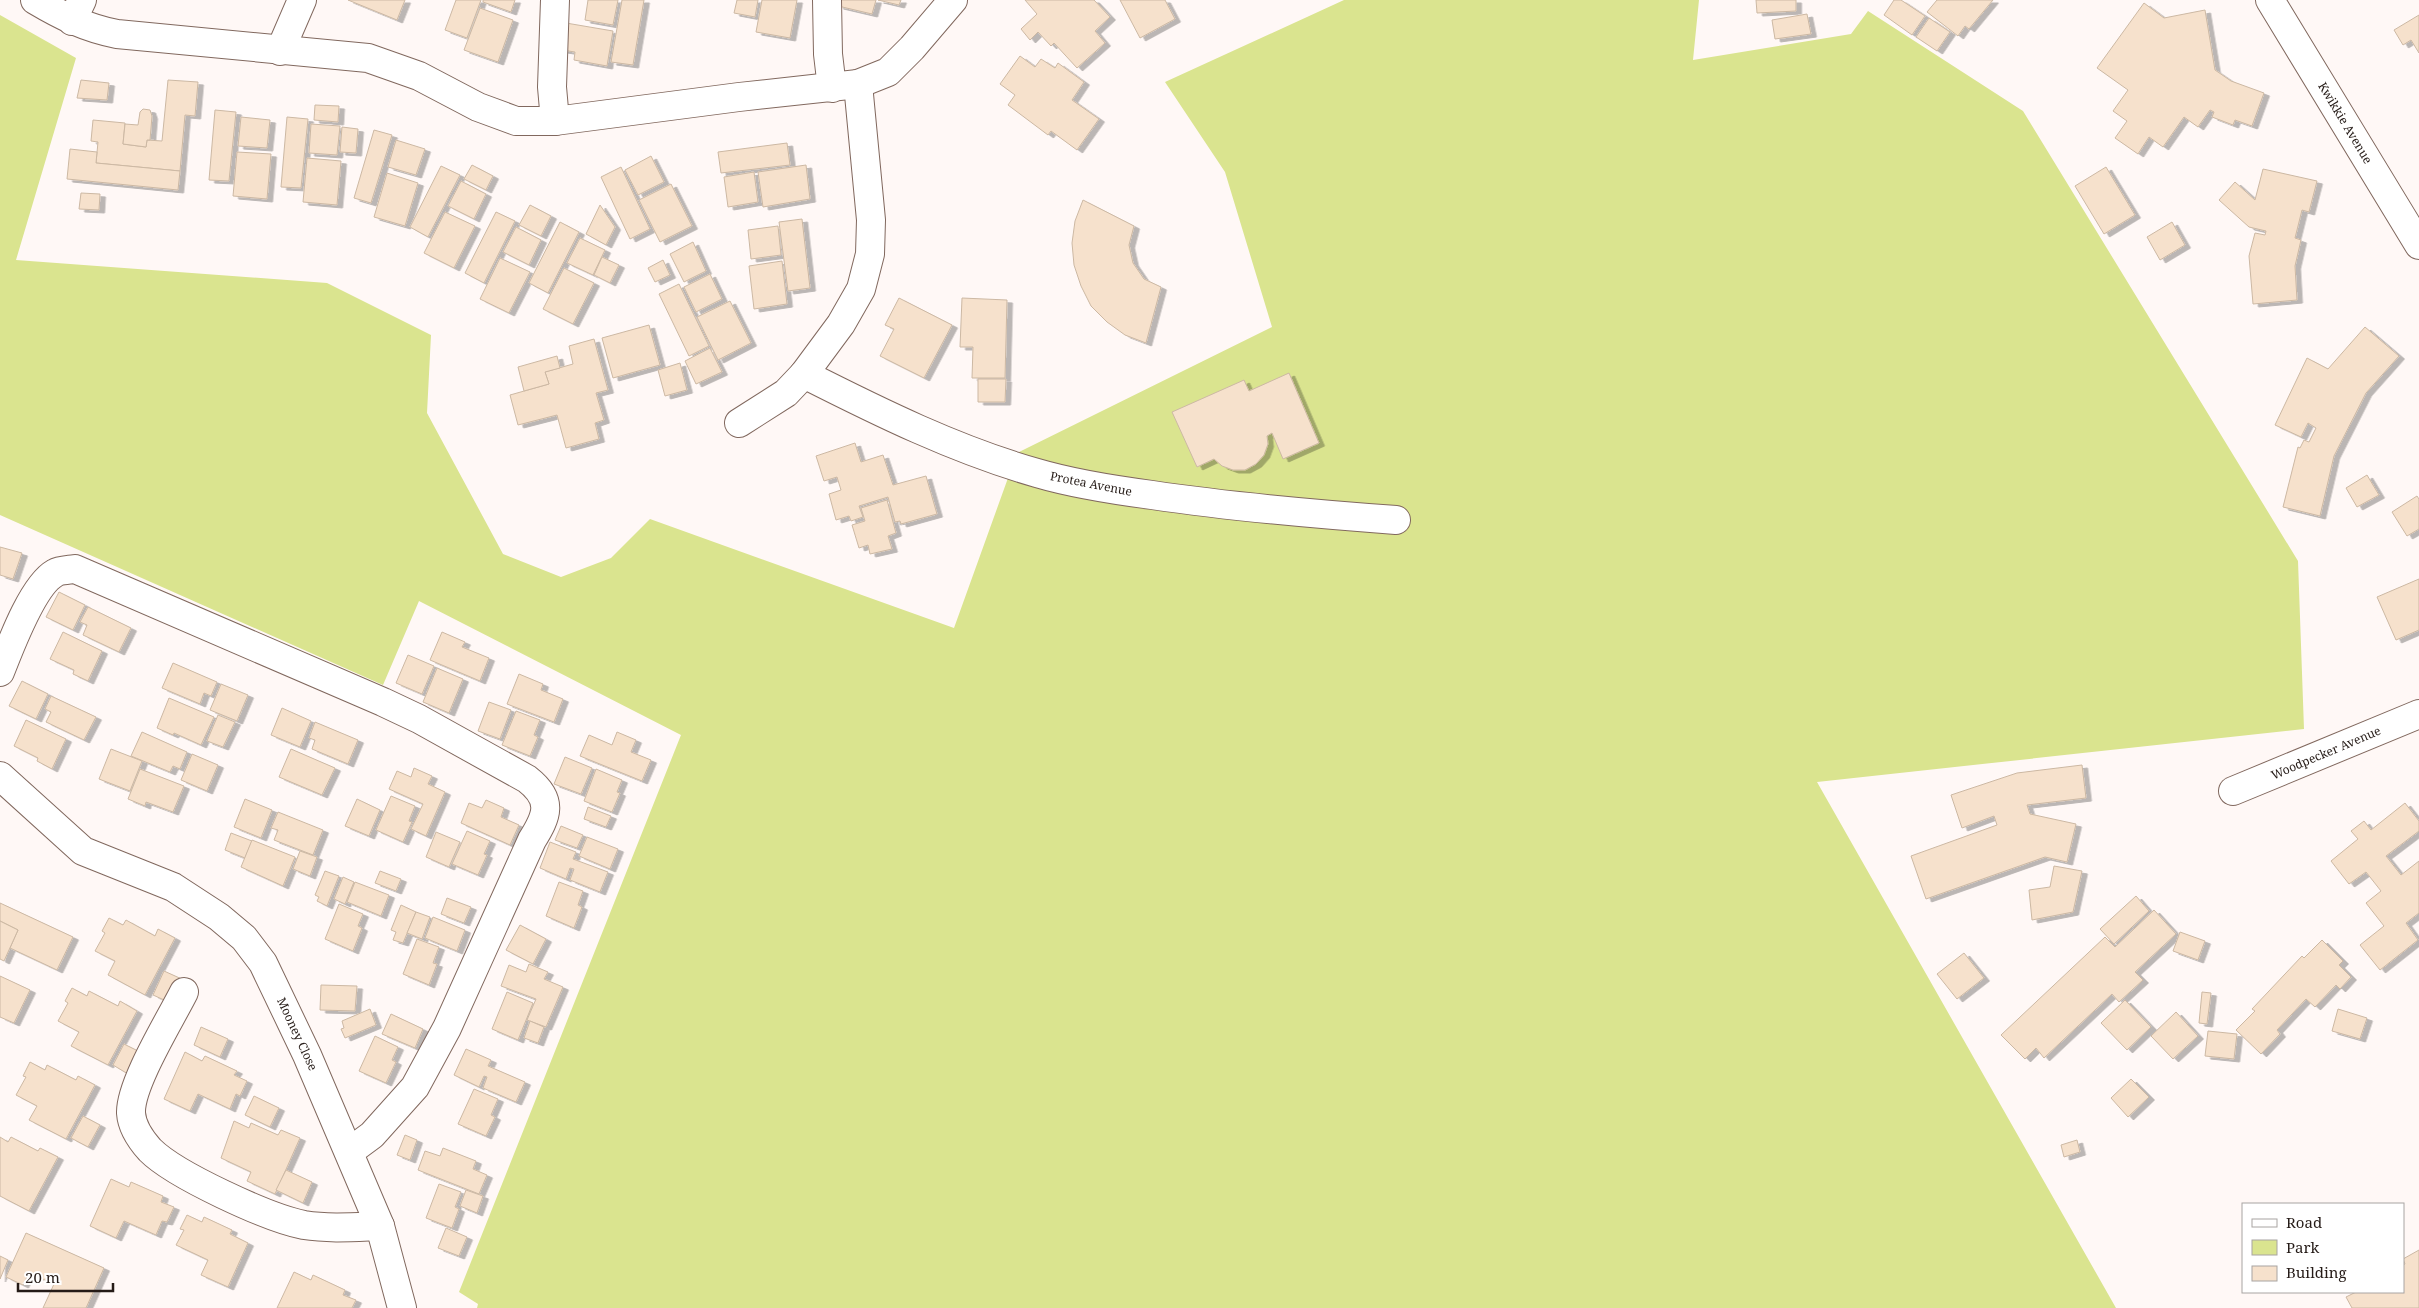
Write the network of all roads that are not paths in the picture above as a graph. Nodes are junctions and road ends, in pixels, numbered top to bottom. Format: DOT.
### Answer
graph roads {
  1 [pos="35,0"];
  2 [pos="302,0"];
  3 [pos="556,0"];
  4 [pos="827,0"];
  5 [pos="953,0"];
  6 [pos="2270,0"];
  7 [pos="77,10"];
  8 [pos="280,51"];
  9 [pos="845,86"];
  10 [pos="555,121"];
  11 [pos="2419,245"];
  12 [pos="804,374"];
  13 [pos="739,423"];
  14 [pos="1396,520"];
  15 [pos="0,672"];
  16 [pos="2419,714"];
  17 [pos="0,776"];
  18 [pos="2233,791"];
  19 [pos="184,992"];
  20 [pos="350,1152"];
  21 [pos="380,1226"];
  22 [pos="402,1308"];
  1 -- 7 [label="street"];
  2 -- 8 [label="street"];
  3 -- 10 [label="street"];
  4 -- 9 [label="street"];
  5 -- 9 [label="street"];
  6 -- 11 [label="street, Kwikkie Avenue"];
  7 -- 8 [label="street"];
  8 -- 10 [label="street"];
  9 -- 10 [label="street"];
  9 -- 12 [label="street"];
  12 -- 13 [label="street"];
  12 -- 14 [label="street, Protea Avenue"];
  15 -- 20 [label="street"];
  16 -- 18 [label="street, Woodpecker Avenue"];
  17 -- 20 [label="street, Mooney Close"];
  19 -- 21 [label="street"];
  20 -- 21 [label="street, Mooney Close"];
  21 -- 22 [label="street, Mooney Close"];
}
